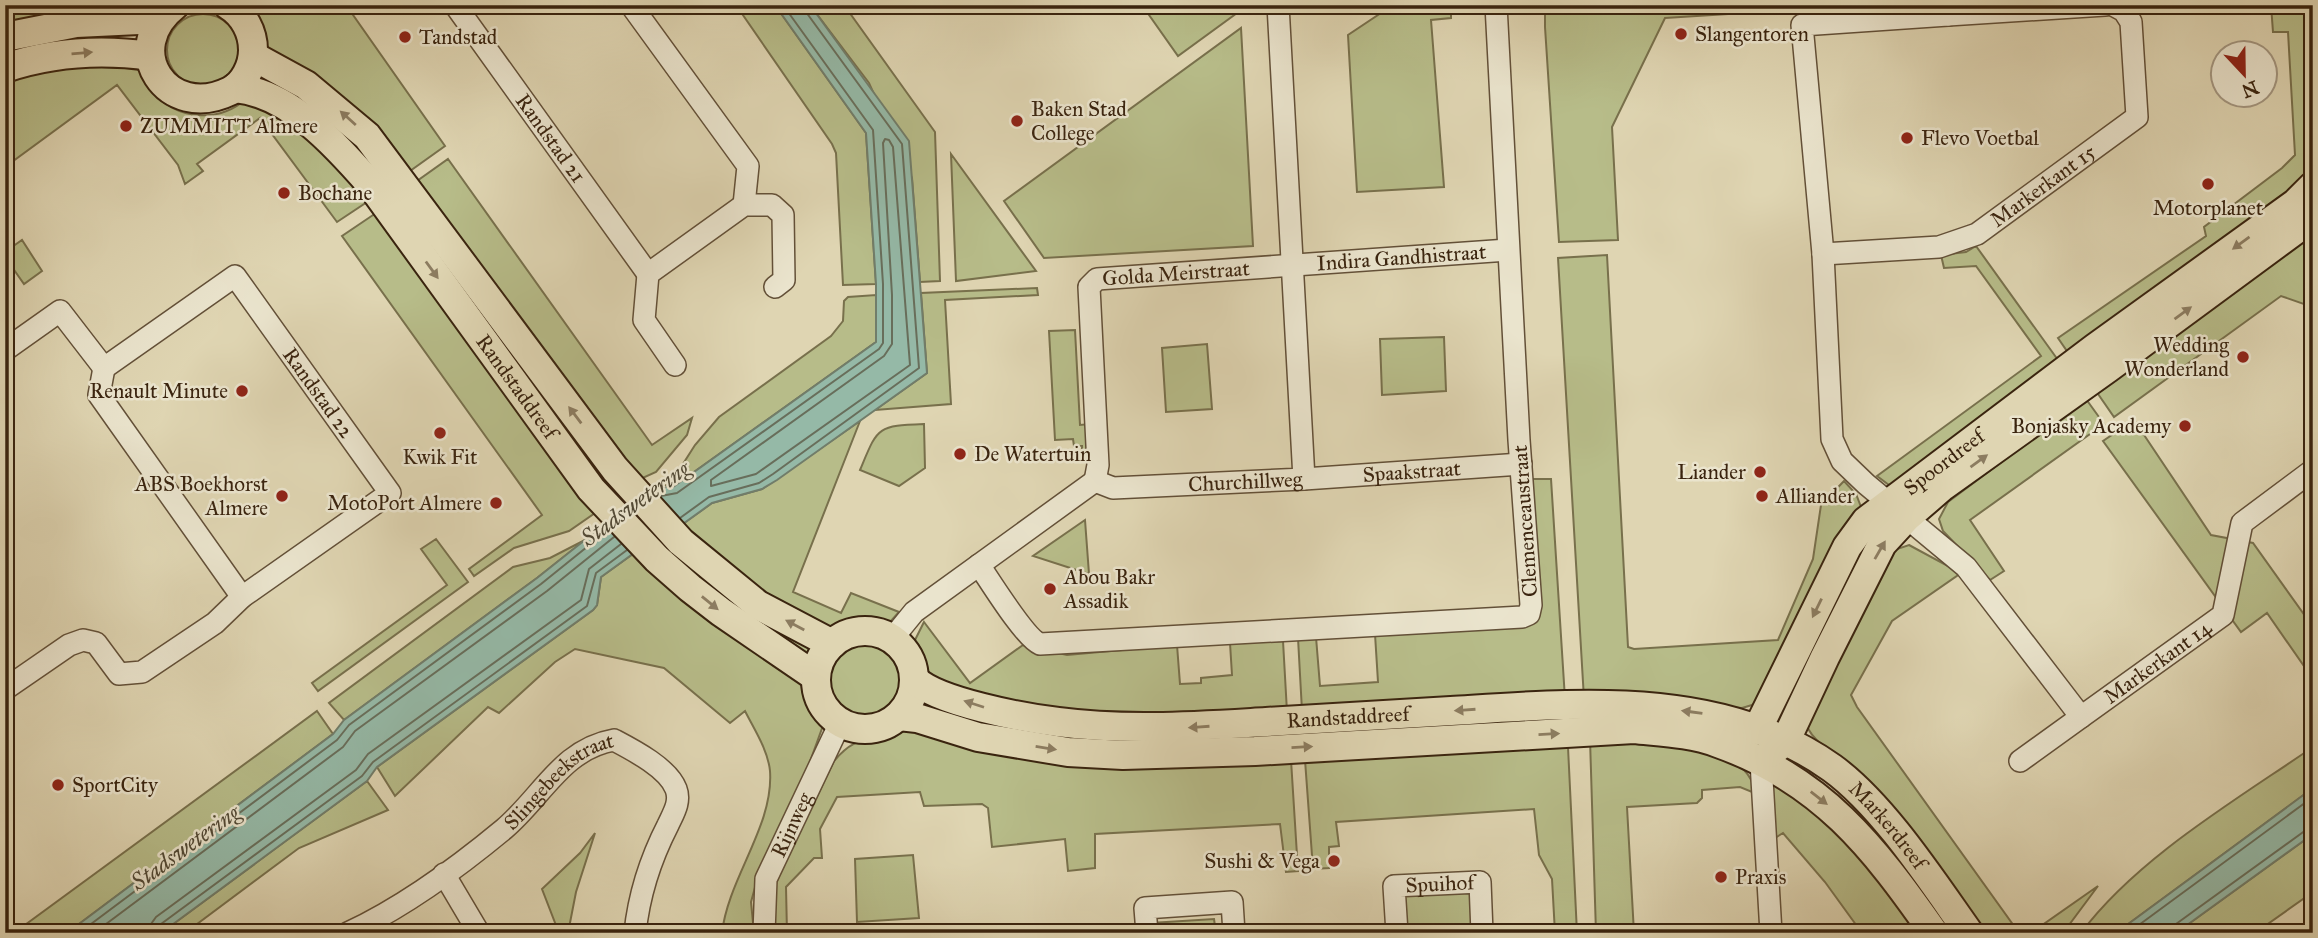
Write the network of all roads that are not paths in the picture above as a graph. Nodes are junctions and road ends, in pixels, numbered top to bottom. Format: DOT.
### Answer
graph roads {
  1 [pos="454,5"];
  2 [pos="631,5"];
  3 [pos="1278,5"];
  4 [pos="1496,5"];
  5 [pos="2105,5"];
  6 [pos="2113,5"];
  7 [pos="1947,10"];
  8 [pos="242,11"];
  9 [pos="167,12"];
  10 [pos="5,37"];
  11 [pos="150,56"];
  12 [pos="253,56"];
  13 [pos="5,68"];
  14 [pos="235,88"];
  15 [pos="382,177"];
  16 [pos="2313,186"];
  17 [pos="744,205"];
  18 [pos="403,207"];
  19 [pos="2313,217"];
  20 [pos="1508,250"];
  21 [pos="1823,254"];
  22 [pos="1293,266"];
  23 [pos="648,274"];
  24 [pos="775,286"];
  25 [pos="5,350"];
  26 [pos="2102,358"];
  27 [pos="675,365"];
  28 [pos="104,368"];
  29 [pos="1521,464"];
  30 [pos="2313,470"];
  31 [pos="1304,479"];
  32 [pos="1095,481"];
  33 [pos="1897,510"];
  34 [pos="979,565"];
  35 [pos="242,597"];
  36 [pos="892,639"];
  37 [pos="832,645"];
  38 [pos="816,677"];
  39 [pos="915,681"];
  40 [pos="5,689"];
  41 [pos="899,716"];
  42 [pos="2081,717"];
  43 [pos="840,723"];
  44 [pos="1757,730"];
  45 [pos="1333,732"];
  46 [pos="1268,736"];
  47 [pos="1786,740"];
  48 [pos="2020,761"];
  49 [pos="1761,762"];
  50 [pos="444,874"];
  51 [pos="348,933"];
  52 [pos="479,933"];
  53 [pos="635,933"];
  54 [pos="764,933"];
  55 [pos="1147,933"];
  56 [pos="1234,933"];
  57 [pos="1397,933"];
  58 [pos="1482,933"];
  59 [pos="1771,933"];
  60 [pos="1934,933"];
  61 [pos="1969,933"];
  1 -- 23 [label="street, Randstad 21"];
  2 -- 17 [label="street"];
  3 -- 22 [label="street, Churchillweg"];
  4 -- 20 [label="street, Clemenceaustraat"];
  5 -- 7 [label="street"];
  6 -- 21 [label="street, Markerkant 15"];
  7 -- 21 [label="street"];
  8 -- 12 [label="main road"];
  9 -- 10 [label="main road"];
  9 -- 11 [label="main road"];
  13 -- 11 [label="main road, one-way"];
  11 -- 14 [label="main road"];
  12 -- 14 [label="main road"];
  15 -- 12 [label="main road, Randstaddreef, one-way"];
  14 -- 15 [label="main road, Randstaddreef"];
  15 -- 18 [label="main road, Randstaddreef"];
  16 -- 26 [label="main road, Spoordreef, one-way"];
  17 -- 23 [label="street"];
  17 -- 24 [label="street"];
  37 -- 18 [label="main road, Randstaddreef, one-way"];
  18 -- 38 [label="main road, Randstaddreef, one-way"];
  26 -- 19 [label="main road, Spoordreef, one-way"];
  20 -- 22 [label="street, Indira Gandhistraat"];
  20 -- 29 [label="street, Clemenceaustraat"];
  21 -- 33 [label="street"];
  22 -- 31 [label="street, Churchillweg"];
  22 -- 32 [label="street, Golda Meirstraat"];
  23 -- 27 [label="street"];
  25 -- 28 [label="street"];
  26 -- 33 [label="main road, Spoordreef"];
  28 -- 35 [label="street"];
  28 -- 35 [label="street, Randstad 22"];
  29 -- 31 [label="street, Spaakstraat"];
  29 -- 34 [label="street, Clemenceaustraat"];
  30 -- 42 [label="street, Markerkant 14"];
  31 -- 32 [label="street, Churchillweg"];
  32 -- 34 [label="street"];
  33 -- 42 [label="street"];
  33 -- 44 [label="main road, Spoordreef, one-way"];
  47 -- 33 [label="main road, Spoordreef, one-way"];
  34 -- 36 [label="street"];
  35 -- 40 [label="street, Randstad 22"];
  36 -- 37 [label="main road"];
  36 -- 39 [label="main road"];
  37 -- 38 [label="main road"];
  38 -- 43 [label="main road"];
  39 -- 41 [label="main road"];
  46 -- 39 [label="main road, Randstaddreef, one-way"];
  41 -- 43 [label="main road"];
  41 -- 46 [label="main road, Randstaddreef, one-way"];
  42 -- 48 [label="street, Markerkant 14"];
  43 -- 54 [label="street, Rijnweg"];
  44 -- 45 [label="main road, Randstaddreef, one-way"];
  44 -- 47 [label="main road, Randstaddreef"];
  44 -- 49 [label="main road"];
  45 -- 46 [label="main road, Randstaddreef"];
  45 -- 49 [label="main road, Randstaddreef, one-way"];
  47 -- 49 [label="main road"];
  47 -- 61 [label="main road, Markerdreef"];
  49 -- 59 [label="street"];
  49 -- 60 [label="main road, Markerdreef, one-way"];
  50 -- 51 [label="street, Slingebeekstraat"];
  50 -- 52 [label="street"];
  50 -- 53 [label="street, Slingebeekstraat"];
  55 -- 56 [label="street"];
  57 -- 58 [label="street, Spuihof"];
}
